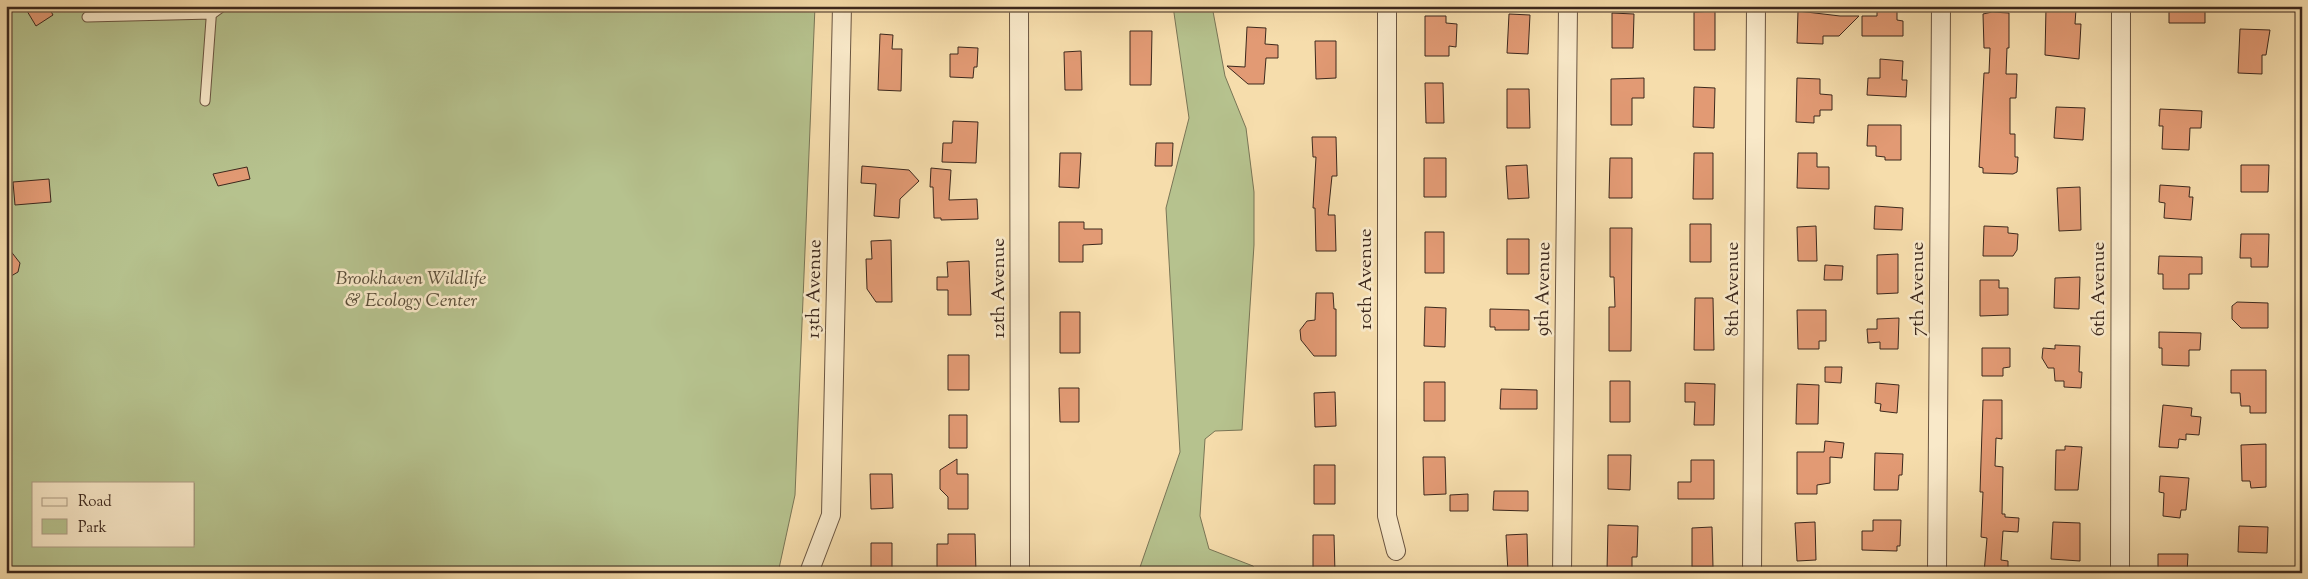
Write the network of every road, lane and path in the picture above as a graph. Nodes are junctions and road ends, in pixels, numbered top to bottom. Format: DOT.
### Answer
graph roads {
  1 [pos="223,6"];
  2 [pos="842,6"];
  3 [pos="1019,6"];
  4 [pos="1387,6"];
  5 [pos="1568,6"];
  6 [pos="1756,6"];
  7 [pos="1941,6"];
  8 [pos="2121,6"];
  9 [pos="212,10"];
  10 [pos="87,17"];
  11 [pos="205,101"];
  12 [pos="1396,550"];
  13 [pos="1020,569"];
  14 [pos="810,570"];
  15 [pos="1562,573"];
  16 [pos="1752,573"];
  17 [pos="1937,573"];
  18 [pos="2120,573"];
  1 -- 9 [label="lane"];
  2 -- 14 [label="street, 13th Avenue"];
  3 -- 13 [label="street, 12th Avenue"];
  4 -- 12 [label="street, 10th Avenue"];
  5 -- 15 [label="street, 9th Avenue"];
  6 -- 16 [label="street, 8th Avenue"];
  7 -- 17 [label="street, 7th Avenue"];
  8 -- 18 [label="street, 6th Avenue"];
  9 -- 10 [label="lane"];
  9 -- 11 [label="lane"];
}
